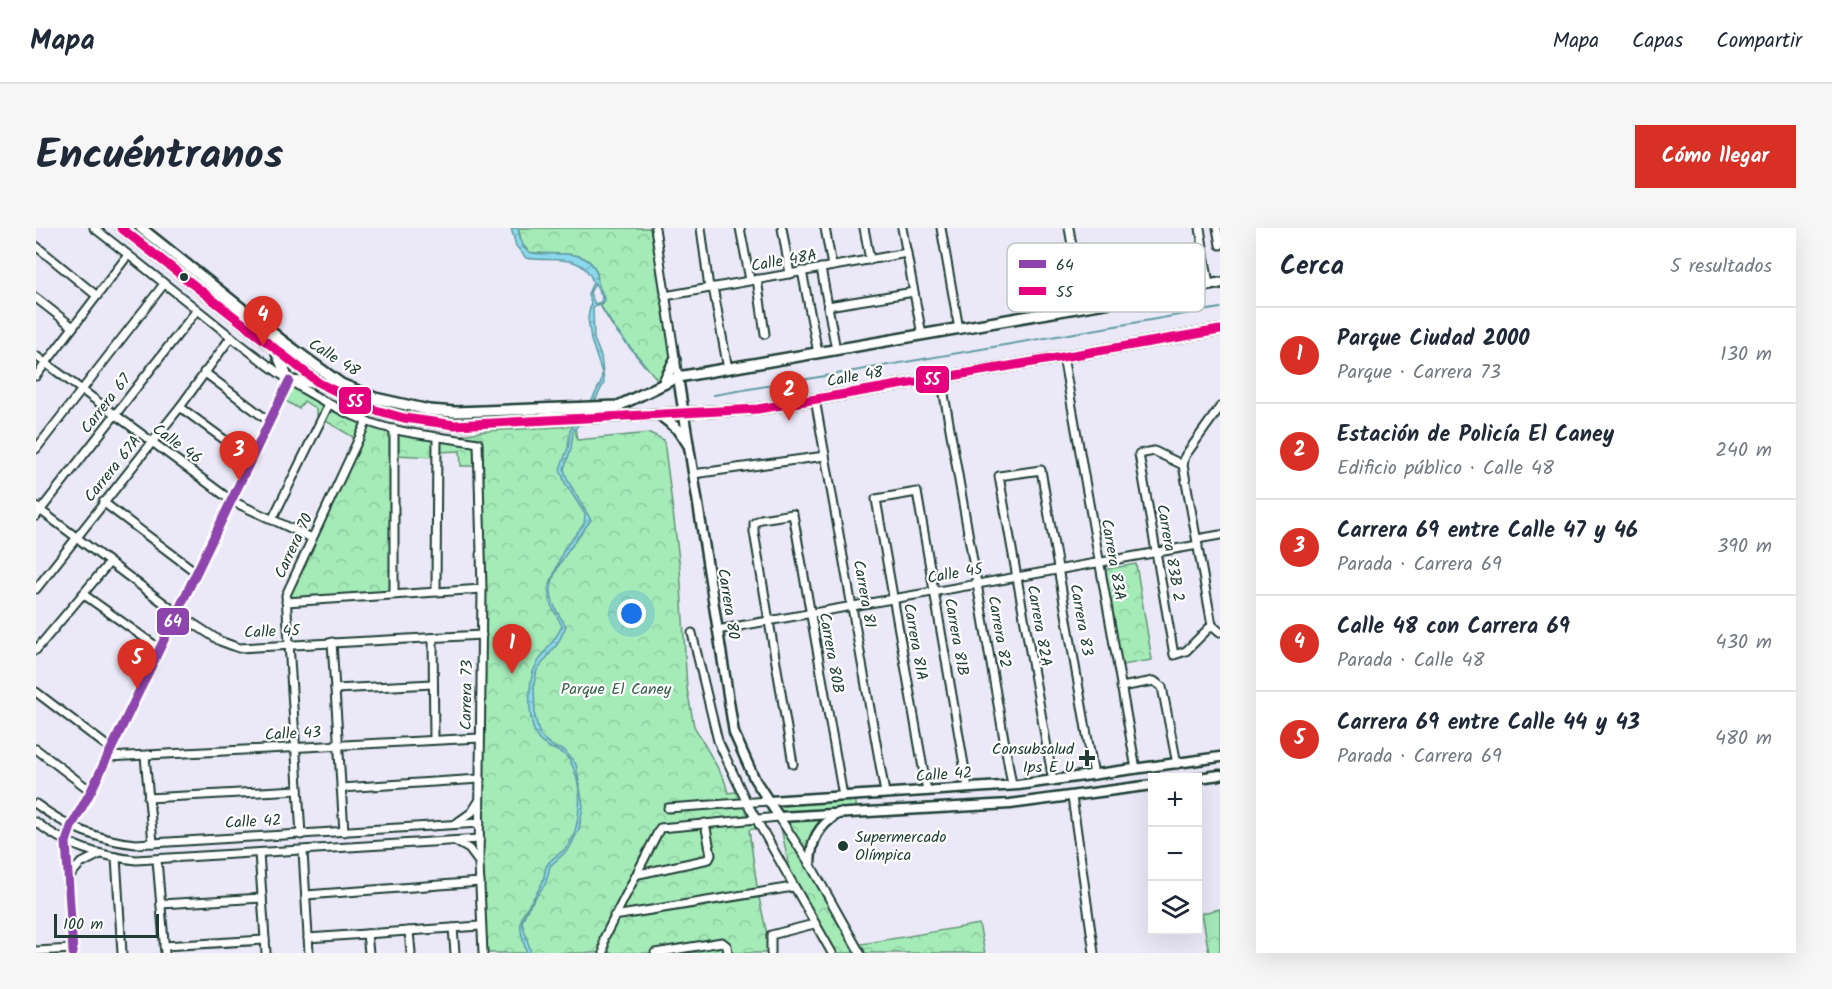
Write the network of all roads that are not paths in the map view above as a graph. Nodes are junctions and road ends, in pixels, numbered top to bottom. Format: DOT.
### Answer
graph roads {
  1 [pos="94,228"];
  2 [pos="121,228"];
  3 [pos="141,228"];
  4 [pos="655,228"];
  5 [pos="700,228"];
  6 [pos="740,228"];
  7 [pos="782,228"];
  8 [pos="825,228"];
  9 [pos="864,228"];
  10 [pos="902,228"];
  11 [pos="941,228"];
  12 [pos="1069,228"];
  13 [pos="1200,228"];
  14 [pos="1217,228"];
  15 [pos="1072,243"];
  16 [pos="1202,243"];
  17 [pos="1220,245"];
  18 [pos="36,246"];
  19 [pos="907,253"];
  20 [pos="128,255"];
  21 [pos="870,260"];
  22 [pos="1205,260"];
  23 [pos="832,267"];
  24 [pos="821,268"];
  25 [pos="802,271"];
  26 [pos="790,274"];
  27 [pos="753,280"];
  28 [pos="1220,283"];
  29 [pos="164,284"];
  30 [pos="1209,285"];
  31 [pos="1205,286"];
  32 [pos="711,288"];
  33 [pos="914,292"];
  34 [pos="97,296"];
  35 [pos="666,296"];
  36 [pos="36,298"];
  37 [pos="828,306"];
  38 [pos="197,310"];
  39 [pos="1055,312"];
  40 [pos="73,327"];
  41 [pos="959,329"];
  42 [pos="1220,330"];
  43 [pos="765,334"];
  44 [pos="921,335"];
  45 [pos="231,336"];
  46 [pos="836,350"];
  47 [pos="276,352"];
  48 [pos="818,353"];
  49 [pos="36,356"];
  50 [pos="1063,356"];
  51 [pos="675,360"];
  52 [pos="46,363"];
  53 [pos="728,369"];
  54 [pos="204,372"];
  55 [pos="36,376"];
  56 [pos="678,377"];
  57 [pos="941,377"];
  58 [pos="289,381"];
  59 [pos="319,383"];
  60 [pos="661,384"];
  61 [pos="83,389"];
  62 [pos="815,399"];
  63 [pos="329,404"];
  64 [pos="180,407"];
  65 [pos="1220,407"];
  66 [pos="684,413"];
  67 [pos="657,414"];
  68 [pos="115,415"];
  69 [pos="367,421"];
  70 [pos="270,423"];
  71 [pos="394,429"];
  72 [pos="437,439"];
  73 [pos="152,443"];
  74 [pos="688,444"];
  75 [pos="36,449"];
  76 [pos="825,456"];
  77 [pos="252,460"];
  78 [pos="1184,465"];
  79 [pos="1041,470"];
  80 [pos="693,474"];
  81 [pos="876,499"];
  82 [pos="232,501"];
  83 [pos="103,502"];
  84 [pos="37,511"];
  85 [pos="273,520"];
  86 [pos="1220,535"];
  87 [pos="75,537"];
  88 [pos="312,538"];
  89 [pos="1197,542"];
  90 [pos="1155,553"];
  91 [pos="109,563"];
  92 [pos="1100,563"];
  93 [pos="1058,570"];
  94 [pos="197,573"];
  95 [pos="1017,577"];
  96 [pos="977,584"];
  97 [pos="36,589"];
  98 [pos="482,589"];
  99 [pos="436,591"];
  100 [pos="934,592"];
  101 [pos="394,593"];
  102 [pos="84,594"];
  103 [pos="894,599"];
  104 [pos="286,602"];
  105 [pos="852,606"];
  106 [pos="177,613"];
  107 [pos="810,614"];
  108 [pos="768,621"];
  109 [pos="1212,625"];
  110 [pos="717,630"];
  111 [pos="1220,632"];
  112 [pos="692,633"];
  113 [pos="482,635"];
  114 [pos="433,638"];
  115 [pos="332,642"];
  116 [pos="290,646"];
  117 [pos="160,649"];
  118 [pos="36,650"];
  119 [pos="433,684"];
  120 [pos="1121,687"];
  121 [pos="335,689"];
  122 [pos="36,692"];
  123 [pos="480,738"];
  124 [pos="434,740"];
  125 [pos="338,745"];
  126 [pos="295,747"];
  127 [pos="36,749"];
  128 [pos="111,749"];
  129 [pos="145,756"];
  130 [pos="108,757"];
  131 [pos="1220,757"];
  132 [pos="794,764"];
  133 [pos="1176,764"];
  134 [pos="1136,769"];
  135 [pos="1094,775"];
  136 [pos="1220,775"];
  137 [pos="1202,777"];
  138 [pos="480,779"];
  139 [pos="1053,781"];
  140 [pos="1012,785"];
  141 [pos="1148,786"];
  142 [pos="341,788"];
  143 [pos="968,788"];
  144 [pos="91,790"];
  145 [pos="298,790"];
  146 [pos="927,791"];
  147 [pos="885,794"];
  148 [pos="480,795"];
  149 [pos="843,796"];
  150 [pos="1072,797"];
  151 [pos="148,798"];
  152 [pos="769,801"];
  153 [pos="747,803"];
  154 [pos="36,804"];
  155 [pos="668,808"];
  156 [pos="840,813"];
  157 [pos="779,817"];
  158 [pos="757,818"];
  159 [pos="36,822"];
  160 [pos="480,823"];
  161 [pos="705,823"];
  162 [pos="453,825"];
  163 [pos="71,827"];
  164 [pos="344,832"];
  165 [pos="301,835"];
  166 [pos="480,839"];
  167 [pos="453,841"];
  168 [pos="66,842"];
  169 [pos="153,843"];
  170 [pos="303,851"];
  171 [pos="259,853"];
  172 [pos="100,854"];
  173 [pos="116,857"];
  174 [pos="157,860"];
  175 [pos="479,864"];
  176 [pos="810,864"];
  177 [pos="639,874"];
  178 [pos="68,878"];
  179 [pos="480,882"];
  180 [pos="794,887"];
  181 [pos="306,895"];
  182 [pos="262,897"];
  183 [pos="161,904"];
  184 [pos="614,916"];
  185 [pos="814,924"];
  186 [pos="480,926"];
  187 [pos="453,928"];
  188 [pos="409,931"];
  189 [pos="368,934"];
  190 [pos="308,938"];
  191 [pos="265,940"];
  192 [pos="164,949"];
  193 [pos="36,951"];
  194 [pos="73,951"];
  195 [pos="122,953"];
  196 [pos="266,953"];
  197 [pos="309,953"];
  198 [pos="369,953"];
  199 [pos="411,953"];
  200 [pos="455,953"];
  201 [pos="483,953"];
  202 [pos="604,953"];
  203 [pos="655,953"];
  204 [pos="728,953"];
  205 [pos="771,953"];
  206 [pos="832,953"];
  207 [pos="860,953"];
  208 [pos="1094,953"];
  1 -- 20 [label="street"];
  2 -- 47 [label="main road, Calle 48"];
  3 -- 60 [label="main road, Calle 48"];
  4 -- 35 [label="street, Carrera 80"];
  5 -- 32 [label="street"];
  6 -- 27 [label="street"];
  7 -- 26 [label="street"];
  8 -- 23 [label="street"];
  9 -- 21 [label="street"];
  10 -- 19 [label="street"];
  11 -- 41 [label="street"];
  12 -- 15 [label="street"];
  13 -- 16 [label="street"];
  14 -- 17 [label="street"];
  18 -- 34 [label="street"];
  19 -- 21 [label="street, Calle 48A"];
  19 -- 33 [label="street"];
  20 -- 29 [label="street"];
  20 -- 34 [label="street"];
  21 -- 23 [label="street, Calle 48A"];
  22 -- 30 [label="street"];
  23 -- 24 [label="street, Calle 48A"];
  24 -- 25 [label="street, Calle 48A"];
  24 -- 37 [label="street"];
  25 -- 26 [label="street, Calle 48A"];
  25 -- 48 [label="street"];
  26 -- 27 [label="street, Calle 48A"];
  27 -- 32 [label="street, Calle 48A"];
  27 -- 43 [label="street"];
  28 -- 30 [label="main road, Calle 48"];
  29 -- 38 [label="street"];
  29 -- 61 [label="street"];
  30 -- 31 [label="main road, Calle 48"];
  32 -- 35 [label="street, Calle 48A"];
  32 -- 53 [label="street"];
  33 -- 37 [label="street"];
  33 -- 44 [label="street"];
  34 -- 40 [label="street"];
  35 -- 51 [label="street, Carrera 80"];
  36 -- 40 [label="street"];
  37 -- 46 [label="street"];
  38 -- 45 [label="street"];
  38 -- 68 [label="street, Carrera 67"];
  39 -- 41 [label="main road, Calle 48"];
  40 -- 52 [label="street"];
  41 -- 44 [label="main road, Calle 48"];
  42 -- 50 [label="main road, Calle 48"];
  44 -- 46 [label="main road, Calle 48"];
  45 -- 54 [label="street, Carrera 67A"];
  45 -- 58 [label="street"];
  46 -- 48 [label="main road, Calle 48"];
  47 -- 58 [label="main road"];
  47 -- 59 [label="main road, Calle 48"];
  48 -- 53 [label="main road, Calle 48"];
  49 -- 52 [label="street, Calle 46"];
  50 -- 57 [label="main road, Calle 48"];
  50 -- 92 [label="street, Carrera 83A"];
  51 -- 56 [label="street, Carrera 80"];
  51 -- 60 [label="main road"];
  52 -- 55 [label="street"];
  52 -- 61 [label="street, Calle 46"];
  53 -- 56 [label="main road, Calle 48"];
  54 -- 64 [label="street, Carrera 67A"];
  54 -- 70 [label="street"];
  56 -- 60 [label="main road, Calle 48"];
  56 -- 66 [label="street, Carrera 80"];
  57 -- 62 [label="main road, Calle 48"];
  57 -- 96 [label="street, Carrera 82"];
  58 -- 59 [label="main road"];
  58 -- 63 [label="street"];
  58 -- 70 [label="street"];
  59 -- 67 [label="main road, Calle 48"];
  61 -- 68 [label="street, Calle 46"];
  61 -- 75 [label="street"];
  62 -- 66 [label="main road, Calle 48"];
  62 -- 76 [label="street, Carrera 81"];
  63 -- 69 [label="street"];
  63 -- 85 [label="street"];
  64 -- 73 [label="street, Carrera 67A"];
  64 -- 77 [label="street"];
  65 -- 78 [label="street"];
  66 -- 67 [label="main road, Calle 48"];
  66 -- 74 [label="street, Carrera 80"];
  67 -- 74 [label="main road"];
  68 -- 73 [label="street, Calle 46"];
  68 -- 84 [label="street, Carrera 67"];
  69 -- 71 [label="street"];
  69 -- 88 [label="street, Carrera 70"];
  70 -- 77 [label="street"];
  71 -- 72 [label="street"];
  71 -- 101 [label="street"];
  72 -- 98 [label="street, Carrera 73"];
  72 -- 99 [label="street"];
  73 -- 82 [label="street, Calle 46"];
  73 -- 83 [label="street, Carrera 67A"];
  74 -- 80 [label="street, Carrera 80"];
  76 -- 80 [label="street"];
  76 -- 105 [label="street, Carrera 81"];
  77 -- 82 [label="street"];
  78 -- 89 [label="street"];
  78 -- 90 [label="street, Carrera 83B 2"];
  79 -- 93 [label="street, Carrera 83"];
  79 -- 95 [label="street, Carrera 82A"];
  80 -- 110 [label="street, Carrera 80"];
  81 -- 100 [label="street, Carrera 81B"];
  81 -- 103 [label="street, Carrera 81A"];
  82 -- 85 [label="street, Calle 46"];
  82 -- 94 [label="street"];
  83 -- 87 [label="street, Carrera 67A"];
  83 -- 94 [label="street"];
  84 -- 87 [label="street, Calle 45"];
  85 -- 88 [label="street, Calle 46"];
  86 -- 89 [label="street, Calle 45"];
  87 -- 91 [label="street, Calle 45"];
  87 -- 97 [label="street, Carrera 67A"];
  88 -- 104 [label="street, Carrera 70"];
  89 -- 90 [label="street, Calle 45"];
  89 -- 109 [label="street"];
  90 -- 92 [label="street, Calle 45"];
  90 -- 109 [label="street, Carrera 83B 2"];
  91 -- 102 [label="street"];
  91 -- 106 [label="street, Calle 45"];
  92 -- 93 [label="street, Calle 45"];
  92 -- 120 [label="street, Carrera 83A"];
  93 -- 95 [label="street, Calle 45"];
  93 -- 135 [label="street, Carrera 83"];
  94 -- 106 [label="street"];
  95 -- 96 [label="street, Calle 45"];
  95 -- 139 [label="street, Carrera 82A"];
  96 -- 100 [label="street, Calle 45"];
  96 -- 140 [label="street, Carrera 82"];
  98 -- 99 [label="street"];
  98 -- 113 [label="street, Carrera 73"];
  99 -- 101 [label="street"];
  100 -- 103 [label="street, Calle 45"];
  100 -- 143 [label="street, Carrera 81B"];
  101 -- 104 [label="street"];
  102 -- 117 [label="street"];
  102 -- 118 [label="street"];
  103 -- 105 [label="street, Calle 45"];
  103 -- 146 [label="street, Carrera 81A"];
  104 -- 116 [label="street, Carrera 70"];
  105 -- 107 [label="street, Calle 45"];
  105 -- 147 [label="street, Carrera 81"];
  106 -- 116 [label="street, Calle 45"];
  106 -- 117 [label="street"];
  107 -- 108 [label="street, Calle 45"];
  107 -- 108 [label="street, Carrera 80B"];
  107 -- 149 [label="street, Carrera 80B"];
  108 -- 110 [label="street, Calle 45"];
  108 -- 132 [label="street"];
  109 -- 111 [label="street"];
  110 -- 152 [label="street, Carrera 80"];
  112 -- 153 [label="street"];
  113 -- 114 [label="street, Calle 45"];
  113 -- 123 [label="street, Carrera 73"];
  114 -- 115 [label="street, Calle 45"];
  114 -- 119 [label="street"];
  115 -- 116 [label="street, Calle 45"];
  115 -- 121 [label="street"];
  116 -- 126 [label="street, Carrera 70"];
  117 -- 128 [label="street"];
  119 -- 121 [label="street"];
  119 -- 124 [label="street"];
  120 -- 133 [label="street"];
  120 -- 134 [label="street, Carrera 83A"];
  121 -- 125 [label="street"];
  122 -- 128 [label="street"];
  123 -- 124 [label="street, Calle 43"];
  123 -- 138 [label="street, Carrera 73"];
  124 -- 125 [label="street, Calle 43"];
  125 -- 126 [label="street, Calle 43"];
  125 -- 142 [label="street"];
  126 -- 129 [label="street, Calle 43"];
  126 -- 145 [label="street, Carrera 70"];
  127 -- 144 [label="street"];
  128 -- 130 [label="street"];
  129 -- 130 [label="street, Calle 43"];
  129 -- 151 [label="street"];
  130 -- 144 [label="street"];
  131 -- 133 [label="street, Calle 42"];
  133 -- 134 [label="street, Calle 42"];
  134 -- 135 [label="street, Calle 42"];
  135 -- 139 [label="street, Calle 42"];
  136 -- 137 [label="street"];
  138 -- 142 [label="street"];
  138 -- 148 [label="street, Carrera 73"];
  139 -- 140 [label="street, Calle 42"];
  140 -- 143 [label="street, Calle 42"];
  141 -- 150 [label="street, Calle 42"];
  142 -- 164 [label="street"];
  143 -- 146 [label="street, Calle 42"];
  144 -- 163 [label="street"];
  145 -- 151 [label="street"];
  145 -- 165 [label="street, Carrera 70"];
  146 -- 147 [label="street, Calle 42"];
  147 -- 149 [label="street, Calle 42"];
  148 -- 160 [label="street, Carrera 73"];
  148 -- 162 [label="street"];
  149 -- 152 [label="street, Calle 42"];
  150 -- 156 [label="street, Calle 42"];
  150 -- 208 [label="street"];
  151 -- 169 [label="street"];
  152 -- 153 [label="street, Calle 42"];
  152 -- 157 [label="street, Carrera 80"];
  153 -- 155 [label="street, Calle 42"];
  153 -- 158 [label="street"];
  154 -- 163 [label="street, Calle 42"];
  156 -- 157 [label="street, Calle 42"];
  156 -- 176 [label="street"];
  157 -- 158 [label="street, Calle 42"];
  157 -- 176 [label="street, Carrera 80"];
  158 -- 161 [label="street, Calle 42"];
  158 -- 180 [label="street"];
  159 -- 168 [label="street, Calle 42"];
  160 -- 162 [label="street, Calle 42"];
  160 -- 166 [label="street, Carrera 73"];
  161 -- 177 [label="street, Calle 42"];
  161 -- 177 [label="street"];
  162 -- 164 [label="street, Calle 42"];
  163 -- 168 [label="street"];
  163 -- 169 [label="street, Calle 42"];
  164 -- 165 [label="street, Calle 42"];
  165 -- 169 [label="street, Calle 42"];
  166 -- 167 [label="street, Calle 42"];
  166 -- 175 [label="street, Carrera 73"];
  167 -- 170 [label="street, Calle 42"];
  167 -- 175 [label="street"];
  168 -- 172 [label="street, Calle 42"];
  168 -- 178 [label="street"];
  170 -- 171 [label="street, Calle 42"];
  170 -- 181 [label="street"];
  171 -- 174 [label="street, Calle 42"];
  171 -- 182 [label="street"];
  172 -- 173 [label="street, Calle 42"];
  172 -- 178 [label="street"];
  173 -- 174 [label="street, Calle 42"];
  173 -- 195 [label="street"];
  174 -- 183 [label="street"];
  175 -- 179 [label="street, Carrera 73"];
  176 -- 207 [label="street, Carrera 80"];
  177 -- 184 [label="street"];
  178 -- 194 [label="street"];
  179 -- 181 [label="street"];
  179 -- 186 [label="street, Carrera 73"];
  180 -- 184 [label="street"];
  180 -- 185 [label="street"];
  181 -- 190 [label="street"];
  182 -- 183 [label="street"];
  182 -- 191 [label="street"];
  183 -- 192 [label="street"];
  184 -- 202 [label="street"];
  185 -- 205 [label="street"];
  185 -- 206 [label="street"];
  186 -- 187 [label="street"];
  186 -- 201 [label="street, Carrera 73"];
  187 -- 188 [label="street"];
  187 -- 200 [label="street"];
  188 -- 189 [label="street"];
  188 -- 199 [label="street"];
  189 -- 190 [label="street"];
  189 -- 198 [label="street"];
  190 -- 197 [label="street"];
  191 -- 192 [label="street"];
  191 -- 196 [label="street"];
  193 -- 194 [label="street"];
  203 -- 204 [label="street"];
}
